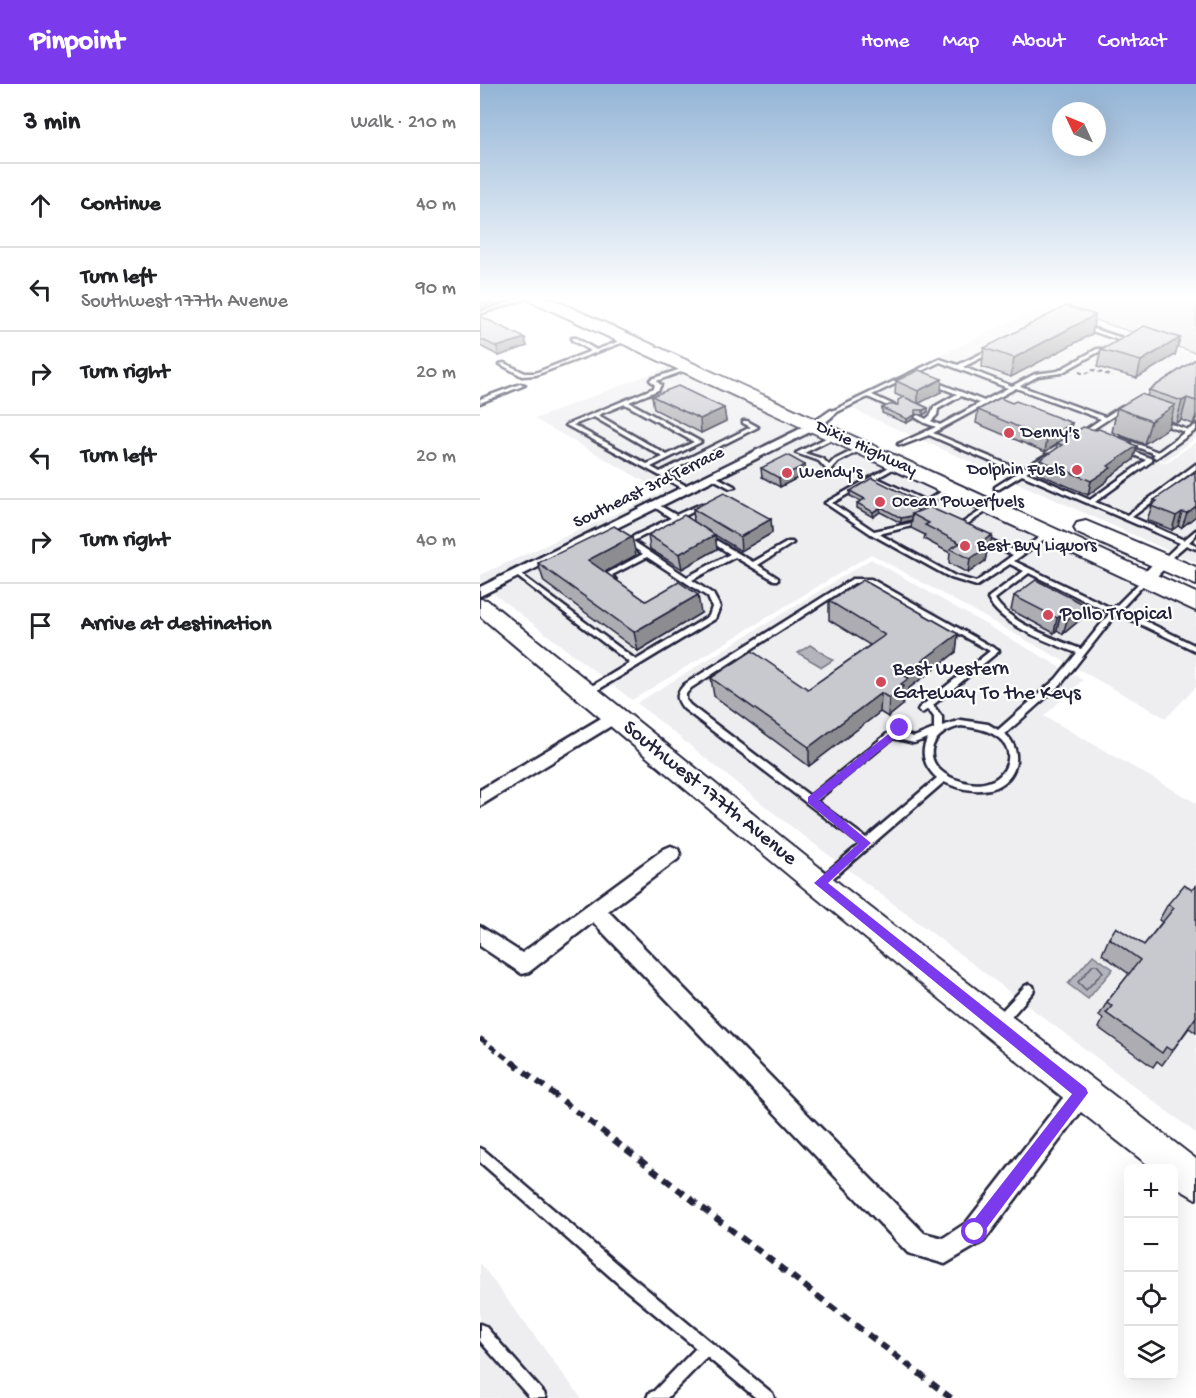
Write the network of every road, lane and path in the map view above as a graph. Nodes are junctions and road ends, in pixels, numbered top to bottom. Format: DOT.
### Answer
graph roads {
  1 [pos="577,358"];
  2 [pos="671,358"];
  3 [pos="709,358"];
  4 [pos="978,358"];
  5 [pos="1083,358"];
  6 [pos="502,364"];
  7 [pos="690,367"];
  8 [pos="1067,367"];
  9 [pos="959,368"];
  10 [pos="912,374"];
  11 [pos="1112,376"];
  12 [pos="755,379"];
  13 [pos="522,385"];
  14 [pos="1014,387"];
  15 [pos="961,394"];
  16 [pos="867,395"];
  17 [pos="995,397"];
  18 [pos="480,401"];
  19 [pos="1006,402"];
  20 [pos="1132,402"];
  21 [pos="627,403"];
  22 [pos="984,404"];
  23 [pos="649,407"];
  24 [pos="894,407"];
  25 [pos="1123,408"];
  26 [pos="641,411"];
  27 [pos="1134,412"];
  28 [pos="594,415"];
  29 [pos="918,417"];
  30 [pos="823,419"];
  31 [pos="1106,419"];
  32 [pos="1156,420"];
  33 [pos="745,422"];
  34 [pos="927,422"];
  35 [pos="940,427"];
  36 [pos="1196,427"];
  37 [pos="1092,428"];
  38 [pos="1073,429"];
  39 [pos="1103,432"];
  40 [pos="1189,432"];
  41 [pos="929,433"];
  42 [pos="1084,433"];
  43 [pos="1114,436"];
  44 [pos="1095,438"];
  45 [pos="1075,439"];
  46 [pos="863,447"];
  47 [pos="1117,447"];
  48 [pos="1057,450"];
  49 [pos="900,454"];
  50 [pos="1159,454"];
  51 [pos="667,457"];
  52 [pos="1150,460"];
  53 [pos="1196,466"];
  54 [pos="646,467"];
  55 [pos="1021,473"];
  56 [pos="660,474"];
  57 [pos="1196,476"];
  58 [pos="713,477"];
  59 [pos="873,478"];
  60 [pos="732,487"];
  61 [pos="951,488"];
  62 [pos="688,489"];
  63 [pos="994,498"];
  64 [pos="714,499"];
  65 [pos="1091,502"];
  66 [pos="926,503"];
  67 [pos="655,505"];
  68 [pos="1134,512"];
  69 [pos="931,514"];
  70 [pos="676,518"];
  71 [pos="940,518"];
  72 [pos="1128,518"];
  73 [pos="949,523"];
  74 [pos="958,527"];
  75 [pos="608,528"];
  76 [pos="873,532"];
  77 [pos="968,532"];
  78 [pos="1196,532"];
  79 [pos="1048,534"];
  80 [pos="978,536"];
  81 [pos="628,542"];
  82 [pos="1184,542"];
  83 [pos="790,543"];
  84 [pos="1196,547"];
  85 [pos="648,554"];
  86 [pos="735,554"];
  87 [pos="1017,555"];
  88 [pos="1009,561"];
  89 [pos="753,565"];
  90 [pos="1029,570"];
  91 [pos="1155,571"];
  92 [pos="517,574"];
  93 [pos="1196,577"];
  94 [pos="776,579"];
  95 [pos="687,580"];
  96 [pos="624,587"];
  97 [pos="480,592"];
  98 [pos="1196,603"];
  99 [pos="480,605"];
  100 [pos="1115,611"];
  101 [pos="1196,649"];
  102 [pos="1082,652"];
  103 [pos="635,663"];
  104 [pos="585,693"];
  105 [pos="613,717"];
  106 [pos="900,728"];
  107 [pos="938,731"];
  108 [pos="1000,733"];
  109 [pos="892,735"];
  110 [pos="943,778"];
  111 [pos="480,799"];
  112 [pos="812,800"];
  113 [pos="866,843"];
  114 [pos="671,854"];
  115 [pos="820,883"];
  116 [pos="594,910"];
  117 [pos="480,935"];
  118 [pos="1029,989"];
  119 [pos="995,1026"];
  120 [pos="480,1038"];
  121 [pos="1081,1093"];
  122 [pos="480,1154"];
  123 [pos="1196,1180"];
  124 [pos="480,1331"];
  125 [pos="706,1348"];
  126 [pos="539,1398"];
  127 [pos="654,1398"];
  128 [pos="767,1398"];
  129 [pos="951,1398"];
  1 -- 6 [label="lane"];
  2 -- 7 [label="highway, Dixie Highway"];
  3 -- 12 [label="highway"];
  4 -- 9 [label="lane"];
  5 -- 8 [label="lane"];
  7 -- 21 [label="lane"];
  7 -- 30 [label="highway, Dixie Highway"];
  8 -- 11 [label="path"];
  8 -- 14 [label="lane"];
  9 -- 10 [label="lane"];
  9 -- 14 [label="lane"];
  10 -- 15 [label="lane"];
  10 -- 16 [label="lane"];
  13 -- 18 [label="lane"];
  14 -- 17 [label="lane"];
  14 -- 31 [label="lane"];
  15 -- 22 [label="lane"];
  15 -- 34 [label="lane"];
  16 -- 24 [label="lane"];
  16 -- 30 [label="lane"];
  17 -- 19 [label="lane"];
  17 -- 22 [label="lane"];
  20 -- 25 [label="lane"];
  21 -- 26 [label="lane"];
  21 -- 28 [label="lane"];
  22 -- 35 [label="lane"];
  23 -- 26 [label="lane"];
  25 -- 27 [label="lane"];
  25 -- 31 [label="lane"];
  26 -- 51 [label="lane"];
  28 -- 51 [label="lane"];
  28 -- 54 [label="lane"];
  29 -- 34 [label="lane"];
  30 -- 46 [label="highway, Dixie Highway"];
  30 -- 46 [label="lane"];
  30 -- 49 [label="highway, Dixie Highway"];
  30 -- 58 [label="street, Southeast 3rd Terrace"];
  31 -- 37 [label="lane"];
  32 -- 40 [label="lane"];
  33 -- 56 [label="lane"];
  34 -- 35 [label="lane"];
  35 -- 41 [label="lane"];
  36 -- 40 [label="lane"];
  37 -- 39 [label="lane"];
  37 -- 42 [label="lane"];
  38 -- 42 [label="lane"];
  40 -- 50 [label="lane"];
  41 -- 49 [label="lane"];
  41 -- 55 [label="lane"];
  42 -- 44 [label="lane"];
  42 -- 45 [label="lane"];
  43 -- 50 [label="lane"];
  46 -- 49 [label="highway, Dixie Highway"];
  47 -- 52 [label="lane"];
  48 -- 55 [label="lane"];
  49 -- 59 [label="lane"];
  49 -- 61 [label="highway, Dixie Highway"];
  49 -- 63 [label="highway, Dixie Highway"];
  50 -- 52 [label="lane"];
  51 -- 54 [label="lane"];
  52 -- 65 [label="lane"];
  53 -- 68 [label="lane"];
  54 -- 56 [label="lane"];
  55 -- 63 [label="lane"];
  55 -- 65 [label="lane"];
  56 -- 62 [label="lane"];
  57 -- 68 [label="lane"];
  58 -- 60 [label="lane"];
  58 -- 62 [label="street, Southeast 3rd Terrace"];
  59 -- 66 [label="lane"];
  59 -- 76 [label="lane"];
  61 -- 63 [label="highway, Dixie Highway"];
  61 -- 66 [label="lane"];
  62 -- 67 [label="street, Southeast 3rd Terrace"];
  63 -- 74 [label="lane"];
  63 -- 79 [label="highway, Dixie Highway"];
  63 -- 91 [label="highway, Dixie Highway"];
  64 -- 70 [label="lane"];
  65 -- 72 [label="lane"];
  66 -- 69 [label="lane"];
  67 -- 70 [label="lane"];
  67 -- 75 [label="street, Southeast 3rd Terrace"];
  68 -- 72 [label="lane"];
  69 -- 71 [label="lane"];
  69 -- 76 [label="lane"];
  70 -- 81 [label="lane"];
  70 -- 86 [label="lane"];
  72 -- 82 [label="lane"];
  73 -- 74 [label="lane"];
  74 -- 77 [label="lane"];
  75 -- 81 [label="lane"];
  75 -- 92 [label="street, Southeast 3rd Terrace"];
  76 -- 88 [label="lane"];
  78 -- 82 [label="lane"];
  79 -- 87 [label="lane"];
  79 -- 91 [label="highway, Dixie Highway"];
  80 -- 87 [label="lane"];
  81 -- 85 [label="lane"];
  82 -- 84 [label="lane"];
  82 -- 91 [label="lane"];
  83 -- 89 [label="lane"];
  85 -- 95 [label="lane"];
  85 -- 96 [label="lane"];
  86 -- 89 [label="lane"];
  86 -- 95 [label="lane"];
  87 -- 88 [label="lane"];
  88 -- 90 [label="lane"];
  89 -- 94 [label="lane"];
  90 -- 100 [label="lane"];
  90 -- 102 [label="lane"];
  91 -- 93 [label="highway, Dixie Highway"];
  91 -- 98 [label="highway, Dixie Highway"];
  91 -- 100 [label="lane"];
  92 -- 97 [label="street, Southeast 3rd Terrace"];
  92 -- 103 [label="lane"];
  95 -- 103 [label="lane"];
  99 -- 104 [label="main road, Southwest 177th Avenue"];
  100 -- 101 [label="lane"];
  100 -- 102 [label="lane"];
  102 -- 108 [label="lane"];
  103 -- 104 [label="lane"];
  104 -- 105 [label="main road, Southwest 177th Avenue"];
  105 -- 111 [label="street"];
  105 -- 115 [label="main road, Southwest 177th Avenue"];
  106 -- 109 [label="lane"];
  107 -- 108 [label="lane"];
  107 -- 109 [label="lane"];
  107 -- 110 [label="lane"];
  107 -- 112 [label="lane"];
  108 -- 110 [label="lane"];
  109 -- 112 [label="lane"];
  110 -- 113 [label="lane"];
  112 -- 113 [label="lane"];
  113 -- 115 [label="lane"];
  114 -- 116 [label="street"];
  115 -- 119 [label="main road, Southwest 177th Avenue"];
  116 -- 117 [label="street"];
  116 -- 121 [label="street"];
  118 -- 119 [label="lane"];
  119 -- 121 [label="main road, Southwest 177th Avenue"];
  120 -- 129 [label="path"];
  121 -- 123 [label="main road, Southwest 177th Avenue"];
  122 -- 125 [label="lane"];
  124 -- 126 [label="lane"];
  125 -- 127 [label="lane"];
  125 -- 128 [label="lane"];
}
